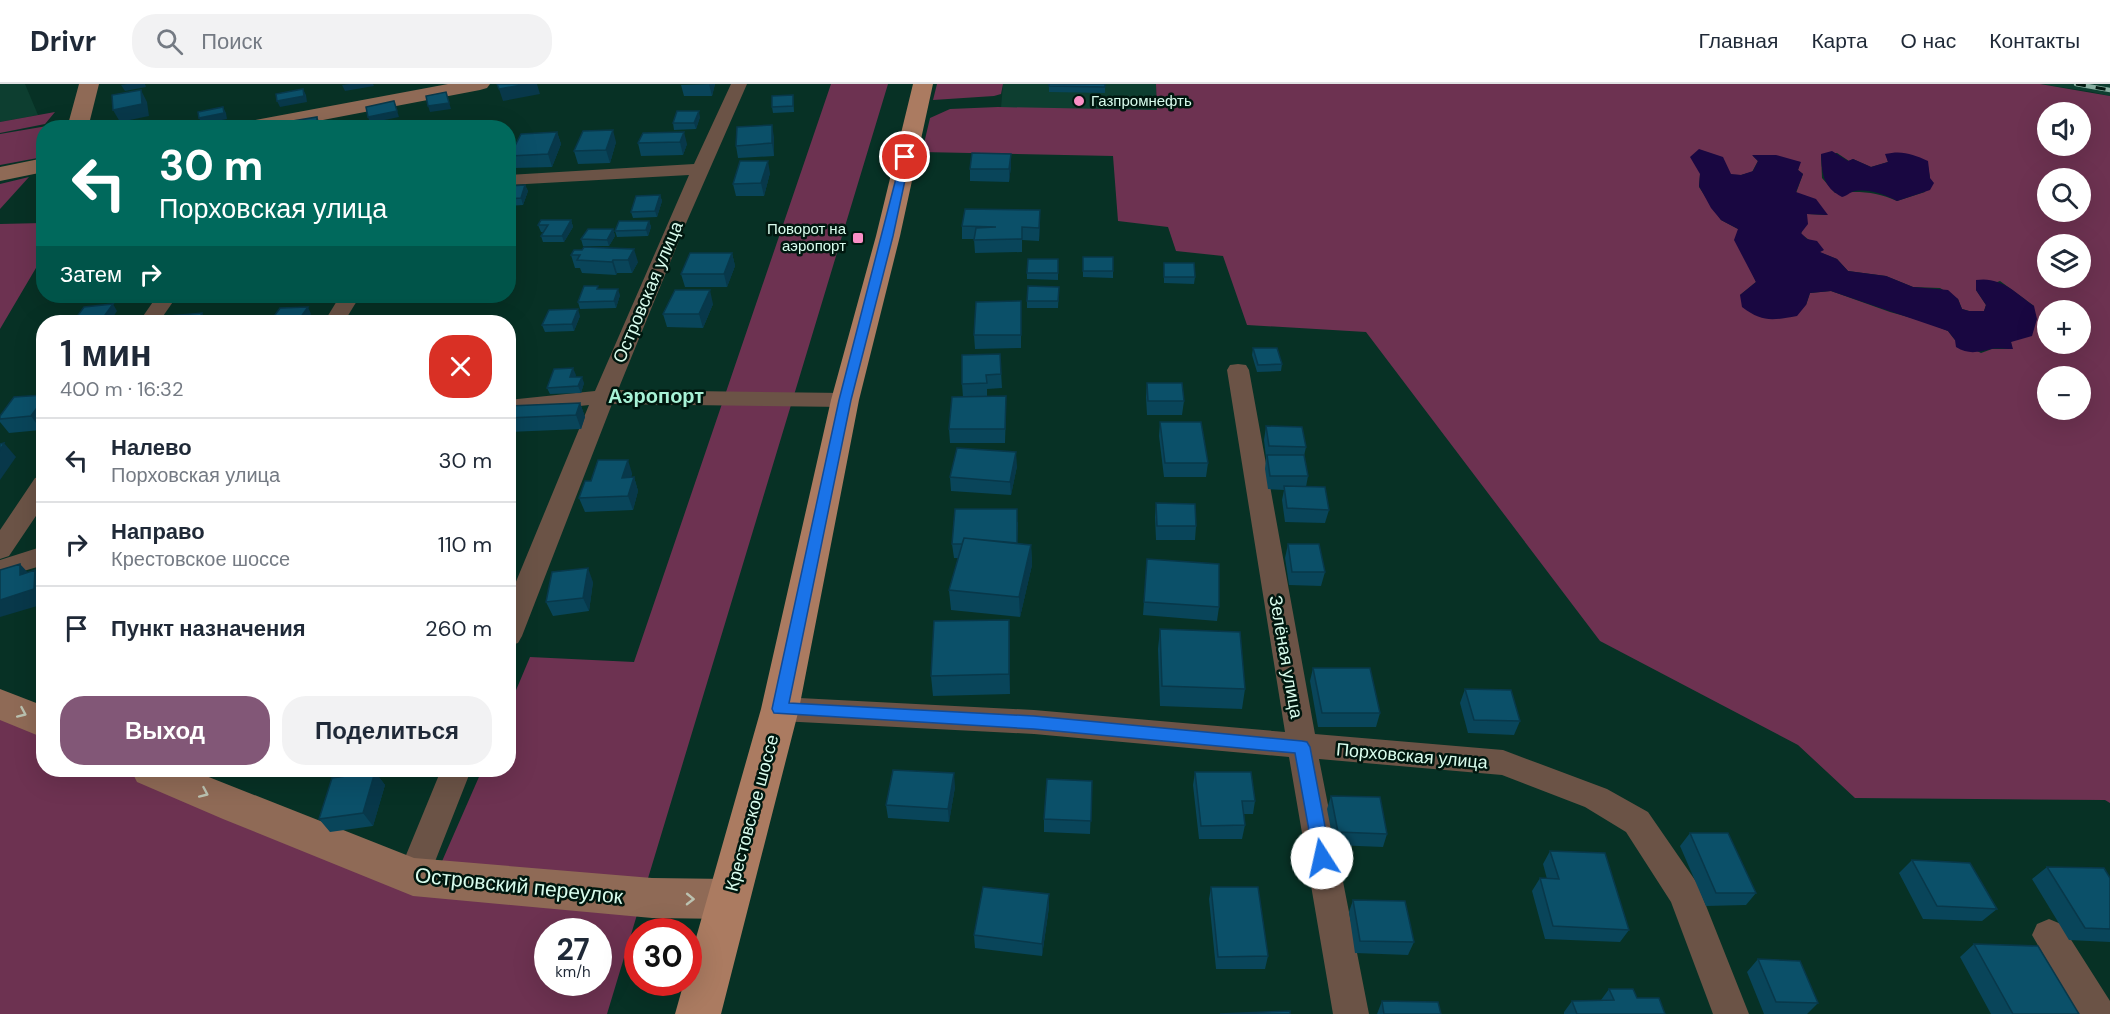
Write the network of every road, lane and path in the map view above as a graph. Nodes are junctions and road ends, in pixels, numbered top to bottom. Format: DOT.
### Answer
graph roads {
  1 [pos="88,84"];
  2 [pos="480,84"];
  3 [pos="739,84"];
  4 [pos="922,84"];
  5 [pos="79,120"];
  6 [pos="288,120"];
  7 [pos="36,167"];
  8 [pos="700,169"];
  9 [pos="0,174"];
  10 [pos="516,180"];
  11 [pos="1238,370"];
  12 [pos="604,397"];
  13 [pos="845,400"];
  14 [pos="516,406"];
  15 [pos="36,496"];
  16 [pos="0,550"];
  17 [pos="36,558"];
  18 [pos="0,569"];
  19 [pos="516,616"];
  20 [pos="0,704"];
  21 [pos="780,709"];
  22 [pos="36,720"];
  23 [pos="1302,747"];
  24 [pos="167,777"];
  25 [pos="453,777"];
  26 [pos="413,877"];
  27 [pos="729,899"];
  28 [pos="2049,935"];
  29 [pos="698,1014"];
  30 [pos="1351,1014"];
  31 [pos="1731,1014"];
  32 [pos="2098,1014"];
  1 -- 5 [label="street"];
  2 -- 6 [label="street"];
  3 -- 8 [label="street, Островская улица"];
  4 -- 13 [label="main road, Крестовское шоссе"];
  7 -- 9 [label="street"];
  8 -- 10 [label="street"];
  8 -- 12 [label="street, Островская улица"];
  11 -- 23 [label="street, Зелёная улица"];
  12 -- 13 [label="street"];
  12 -- 14 [label="street"];
  12 -- 19 [label="street, Островская улица"];
  13 -- 21 [label="main road, Крестовское шоссе"];
  15 -- 16 [label="street"];
  17 -- 18 [label="street"];
  20 -- 22 [label="street, one-way"];
  21 -- 23 [label="street, Порховская улица"];
  21 -- 27 [label="main road, Крестовское шоссе"];
  23 -- 30 [label="street, Зелёная улица"];
  23 -- 31 [label="street, Порховская улица"];
  24 -- 26 [label="street, Островский переулок, one-way"];
  25 -- 26 [label="street"];
  26 -- 27 [label="street, Островский переулок, one-way"];
  27 -- 29 [label="main road, Крестовское шоссе"];
  28 -- 32 [label="street"];
}
